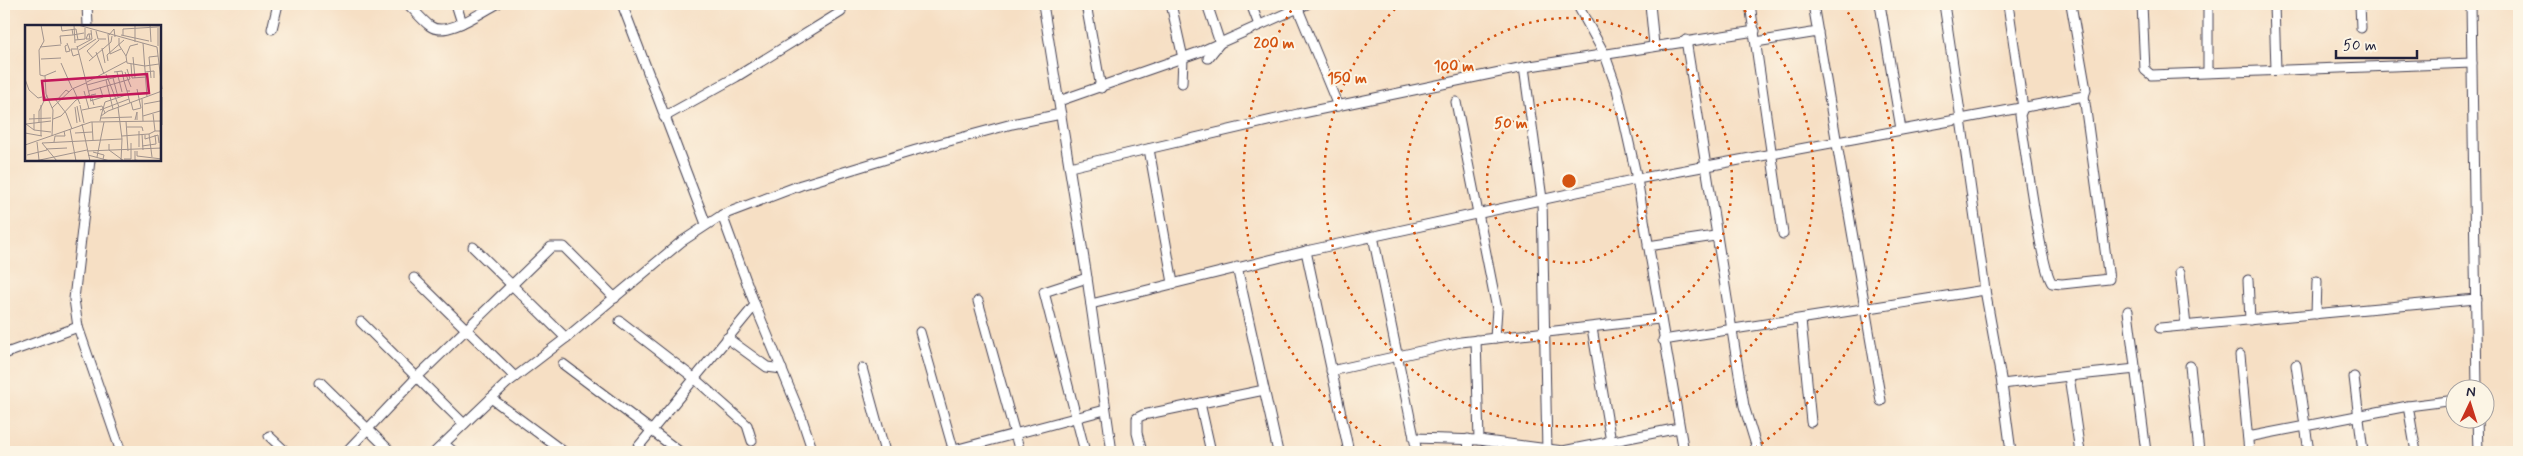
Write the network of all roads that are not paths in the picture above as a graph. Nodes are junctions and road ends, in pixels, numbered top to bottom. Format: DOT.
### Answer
graph roads {
  1 [pos="87,4"];
  2 [pos="278,4"];
  3 [pos="408,4"];
  4 [pos="456,4"];
  5 [pos="497,4"];
  6 [pos="622,4"];
  7 [pos="1043,4"];
  8 [pos="1086,4"];
  9 [pos="1171,4"];
  10 [pos="1206,4"];
  11 [pos="1251,4"];
  12 [pos="1307,4"];
  13 [pos="1576,4"];
  14 [pos="1650,4"];
  15 [pos="1750,4"];
  16 [pos="1813,4"];
  17 [pos="1880,4"];
  18 [pos="1944,4"];
  19 [pos="2008,4"];
  20 [pos="2071,4"];
  21 [pos="2142,4"];
  22 [pos="2208,4"];
  23 [pos="2274,4"];
  24 [pos="2360,4"];
  25 [pos="2471,4"];
  26 [pos="1296,6"];
  27 [pos="841,12"];
  28 [pos="462,22"];
  29 [pos="88,25"];
  30 [pos="1259,25"];
  31 [pos="2361,28"];
  32 [pos="272,29"];
  33 [pos="1754,31"];
  34 [pos="1818,32"];
  35 [pos="1686,40"];
  36 [pos="1756,42"];
  37 [pos="1220,43"];
  38 [pos="1654,45"];
  39 [pos="1605,55"];
  40 [pos="1183,58"];
  41 [pos="1208,58"];
  42 [pos="2472,63"];
  43 [pos="1524,67"];
  44 [pos="2276,70"];
  45 [pos="2208,72"];
  46 [pos="1182,83"];
  47 [pos="1101,88"];
  48 [pos="2084,96"];
  49 [pos="1059,102"];
  50 [pos="1456,102"];
  51 [pos="1338,106"];
  52 [pos="2023,108"];
  53 [pos="1061,114"];
  54 [pos="664,117"];
  55 [pos="1961,119"];
  56 [pos="1901,129"];
  57 [pos="1838,142"];
  58 [pos="1149,150"];
  59 [pos="1771,154"];
  60 [pos="90,161"];
  61 [pos="1706,166"];
  62 [pos="1070,167"];
  63 [pos="1637,179"];
  64 [pos="1542,199"];
  65 [pos="1480,213"];
  66 [pos="722,215"];
  67 [pos="706,224"];
  68 [pos="1783,234"];
  69 [pos="1373,236"];
  70 [pos="1715,236"];
  71 [pos="1648,246"];
  72 [pos="473,247"];
  73 [pos="1306,251"];
  74 [pos="1238,267"];
  75 [pos="2180,272"];
  76 [pos="414,278"];
  77 [pos="1087,278"];
  78 [pos="2248,280"];
  79 [pos="2317,282"];
  80 [pos="1173,283"];
  81 [pos="512,285"];
  82 [pos="1985,290"];
  83 [pos="615,298"];
  84 [pos="2476,299"];
  85 [pos="978,301"];
  86 [pos="1091,304"];
  87 [pos="755,305"];
  88 [pos="1866,307"];
  89 [pos="2128,311"];
  90 [pos="2316,314"];
  91 [pos="1659,319"];
  92 [pos="1801,320"];
  93 [pos="2250,320"];
  94 [pos="620,321"];
  95 [pos="361,322"];
  96 [pos="2186,326"];
  97 [pos="78,327"];
  98 [pos="1592,328"];
  99 [pos="2160,328"];
  100 [pos="466,329"];
  101 [pos="1732,329"];
  102 [pos="920,332"];
  103 [pos="1547,333"];
  104 [pos="566,338"];
  105 [pos="728,338"];
  106 [pos="1495,338"];
  107 [pos="1476,340"];
  108 [pos="1663,340"];
  109 [pos="4,354"];
  110 [pos="2240,354"];
  111 [pos="1397,356"];
  112 [pos="563,364"];
  113 [pos="2296,365"];
  114 [pos="2190,366"];
  115 [pos="862,368"];
  116 [pos="2136,369"];
  117 [pos="782,370"];
  118 [pos="1331,371"];
  119 [pos="2069,376"];
  120 [pos="416,377"];
  121 [pos="515,377"];
  122 [pos="2354,377"];
  123 [pos="694,378"];
  124 [pos="2477,378"];
  125 [pos="320,382"];
  126 [pos="2002,384"];
  127 [pos="1264,390"];
  128 [pos="491,398"];
  129 [pos="1881,401"];
  130 [pos="2446,401"];
  131 [pos="1200,403"];
  132 [pos="2408,406"];
  133 [pos="1105,410"];
  134 [pos="2358,415"];
  135 [pos="1075,418"];
  136 [pos="1811,422"];
  137 [pos="464,424"];
  138 [pos="2305,425"];
  139 [pos="1679,428"];
  140 [pos="2477,428"];
  141 [pos="368,429"];
  142 [pos="653,430"];
  143 [pos="1015,434"];
  144 [pos="269,436"];
  145 [pos="2248,437"];
  146 [pos="1414,438"];
  147 [pos="1468,439"];
  148 [pos="1479,440"];
  149 [pos="752,441"];
  150 [pos="1612,442"];
  151 [pos="444,444"];
  152 [pos="1595,449"];
  153 [pos="1548,451"];
  154 [pos="121,452"];
  155 [pos="286,452"];
  156 [pos="346,452"];
  157 [pos="391,452"];
  158 [pos="435,452"];
  159 [pos="454,452"];
  160 [pos="564,452"];
  161 [pos="634,452"];
  162 [pos="680,452"];
  163 [pos="813,452"];
  164 [pos="886,452"];
  165 [pos="951,452"];
  166 [pos="1020,452"];
  167 [pos="1085,452"];
  168 [pos="1112,452"];
  169 [pos="1142,452"];
  170 [pos="1211,452"];
  171 [pos="1278,452"];
  172 [pos="1349,452"];
  173 [pos="1417,452"];
  174 [pos="1469,452"];
  175 [pos="1684,452"];
  176 [pos="1758,452"];
  177 [pos="2011,452"];
  178 [pos="2080,452"];
  179 [pos="2146,452"];
  180 [pos="2200,452"];
  181 [pos="2249,452"];
  182 [pos="2309,452"];
  183 [pos="2363,452"];
  184 [pos="2416,452"];
  185 [pos="2478,452"];
  1 -- 29 [label="street"];
  2 -- 32 [label="street"];
  3 -- 28 [label="street"];
  4 -- 28 [label="street"];
  5 -- 28 [label="street"];
  6 -- 54 [label="street"];
  7 -- 49 [label="street"];
  8 -- 47 [label="street"];
  9 -- 40 [label="street"];
  10 -- 37 [label="street"];
  11 -- 30 [label="street"];
  12 -- 26 [label="street"];
  13 -- 39 [label="street"];
  14 -- 38 [label="street"];
  15 -- 33 [label="street"];
  16 -- 34 [label="street"];
  17 -- 56 [label="street"];
  18 -- 55 [label="street"];
  19 -- 52 [label="street"];
  20 -- 48 [label="street"];
  21 -- 45 [label="street"];
  22 -- 45 [label="street"];
  23 -- 44 [label="street"];
  24 -- 31 [label="street"];
  25 -- 42 [label="street"];
  26 -- 30 [label="street"];
  26 -- 51 [label="street"];
  27 -- 54 [label="street"];
  30 -- 37 [label="street"];
  33 -- 35 [label="street"];
  33 -- 36 [label="street"];
  34 -- 36 [label="street"];
  34 -- 57 [label="street"];
  35 -- 38 [label="street"];
  35 -- 61 [label="street"];
  36 -- 59 [label="street"];
  37 -- 40 [label="street"];
  37 -- 41 [label="street"];
  38 -- 39 [label="street"];
  39 -- 43 [label="street"];
  39 -- 63 [label="street"];
  40 -- 46 [label="street"];
  40 -- 47 [label="street"];
  42 -- 44 [label="street"];
  42 -- 84 [label="street"];
  43 -- 51 [label="street"];
  43 -- 64 [label="street"];
  44 -- 45 [label="street"];
  47 -- 49 [label="street"];
  48 -- 52 [label="street"];
  48 -- 52 [label="street"];
  49 -- 53 [label="street"];
  50 -- 65 [label="street"];
  51 -- 58 [label="street"];
  52 -- 55 [label="street"];
  53 -- 62 [label="street"];
  53 -- 66 [label="street"];
  54 -- 67 [label="street"];
  55 -- 56 [label="street"];
  55 -- 82 [label="street"];
  56 -- 57 [label="street"];
  57 -- 59 [label="street"];
  57 -- 88 [label="street"];
  58 -- 62 [label="street"];
  58 -- 80 [label="street"];
  59 -- 61 [label="street"];
  59 -- 68 [label="street"];
  60 -- 97 [label="street"];
  61 -- 63 [label="street"];
  61 -- 70 [label="street"];
  62 -- 77 [label="street"];
  63 -- 64 [label="street"];
  63 -- 71 [label="street"];
  64 -- 65 [label="street"];
  64 -- 103 [label="street"];
  65 -- 69 [label="street"];
  65 -- 106 [label="street"];
  66 -- 67 [label="street"];
  66 -- 87 [label="street"];
  67 -- 83 [label="street"];
  69 -- 73 [label="street"];
  69 -- 111 [label="street"];
  70 -- 71 [label="street"];
  70 -- 101 [label="street"];
  71 -- 91 [label="street"];
  72 -- 81 [label="street"];
  73 -- 74 [label="street"];
  73 -- 118 [label="street"];
  74 -- 80 [label="street"];
  74 -- 127 [label="street"];
  75 -- 96 [label="street"];
  76 -- 100 [label="street"];
  77 -- 86 [label="street"];
  77 -- 135 [label="street"];
  78 -- 93 [label="street"];
  79 -- 90 [label="street"];
  80 -- 86 [label="street"];
  81 -- 83 [label="street"];
  81 -- 100 [label="street"];
  81 -- 104 [label="street"];
  82 -- 88 [label="street"];
  82 -- 126 [label="street"];
  83 -- 104 [label="street"];
  84 -- 90 [label="street"];
  84 -- 124 [label="street"];
  85 -- 143 [label="street"];
  86 -- 133 [label="street"];
  87 -- 105 [label="street"];
  87 -- 117 [label="street"];
  88 -- 92 [label="street"];
  88 -- 129 [label="street"];
  89 -- 116 [label="street"];
  90 -- 93 [label="street"];
  91 -- 98 [label="street"];
  91 -- 108 [label="street"];
  92 -- 101 [label="street"];
  92 -- 136 [label="street"];
  93 -- 96 [label="street"];
  94 -- 123 [label="street"];
  95 -- 120 [label="street"];
  96 -- 99 [label="street"];
  97 -- 109 [label="street"];
  97 -- 154 [label="street"];
  98 -- 103 [label="street"];
  98 -- 150 [label="street"];
  100 -- 120 [label="street"];
  100 -- 121 [label="street"];
  101 -- 108 [label="street"];
  101 -- 176 [label="street"];
  102 -- 165 [label="street"];
  103 -- 106 [label="street"];
  103 -- 153 [label="street"];
  104 -- 121 [label="street"];
  105 -- 117 [label="street"];
  105 -- 123 [label="street"];
  106 -- 107 [label="street"];
  107 -- 111 [label="street"];
  107 -- 148 [label="street"];
  108 -- 139 [label="street"];
  110 -- 145 [label="street"];
  111 -- 118 [label="street"];
  111 -- 146 [label="street"];
  112 -- 142 [label="street"];
  113 -- 138 [label="street"];
  114 -- 180 [label="street"];
  115 -- 164 [label="street"];
  116 -- 119 [label="street"];
  116 -- 179 [label="street"];
  117 -- 163 [label="street"];
  118 -- 172 [label="street"];
  119 -- 126 [label="street"];
  119 -- 178 [label="street"];
  120 -- 137 [label="street"];
  120 -- 141 [label="street"];
  121 -- 128 [label="street"];
  122 -- 134 [label="street"];
  123 -- 142 [label="street"];
  123 -- 149 [label="street"];
  125 -- 141 [label="street"];
  126 -- 177 [label="street"];
  127 -- 131 [label="street"];
  127 -- 171 [label="street"];
  128 -- 137 [label="street"];
  128 -- 160 [label="street"];
  130 -- 132 [label="street"];
  131 -- 169 [label="street"];
  131 -- 170 [label="street"];
  132 -- 134 [label="street"];
  132 -- 184 [label="street"];
  133 -- 135 [label="street"];
  133 -- 168 [label="street"];
  134 -- 138 [label="street"];
  134 -- 183 [label="street"];
  135 -- 143 [label="street"];
  135 -- 167 [label="street"];
  137 -- 151 [label="street"];
  138 -- 145 [label="street"];
  138 -- 182 [label="street"];
  139 -- 150 [label="street"];
  139 -- 175 [label="street"];
  140 -- 185 [label="street"];
  141 -- 156 [label="street"];
  141 -- 157 [label="street"];
  142 -- 161 [label="street"];
  142 -- 162 [label="street"];
  143 -- 165 [label="street"];
  143 -- 166 [label="street"];
  144 -- 155 [label="street"];
  145 -- 181 [label="street"];
  146 -- 147 [label="street"];
  146 -- 173 [label="street"];
  147 -- 148 [label="street"];
  147 -- 174 [label="street"];
  148 -- 153 [label="street"];
  150 -- 152 [label="street"];
  151 -- 158 [label="street"];
  151 -- 159 [label="street"];
  152 -- 153 [label="street"];
}
